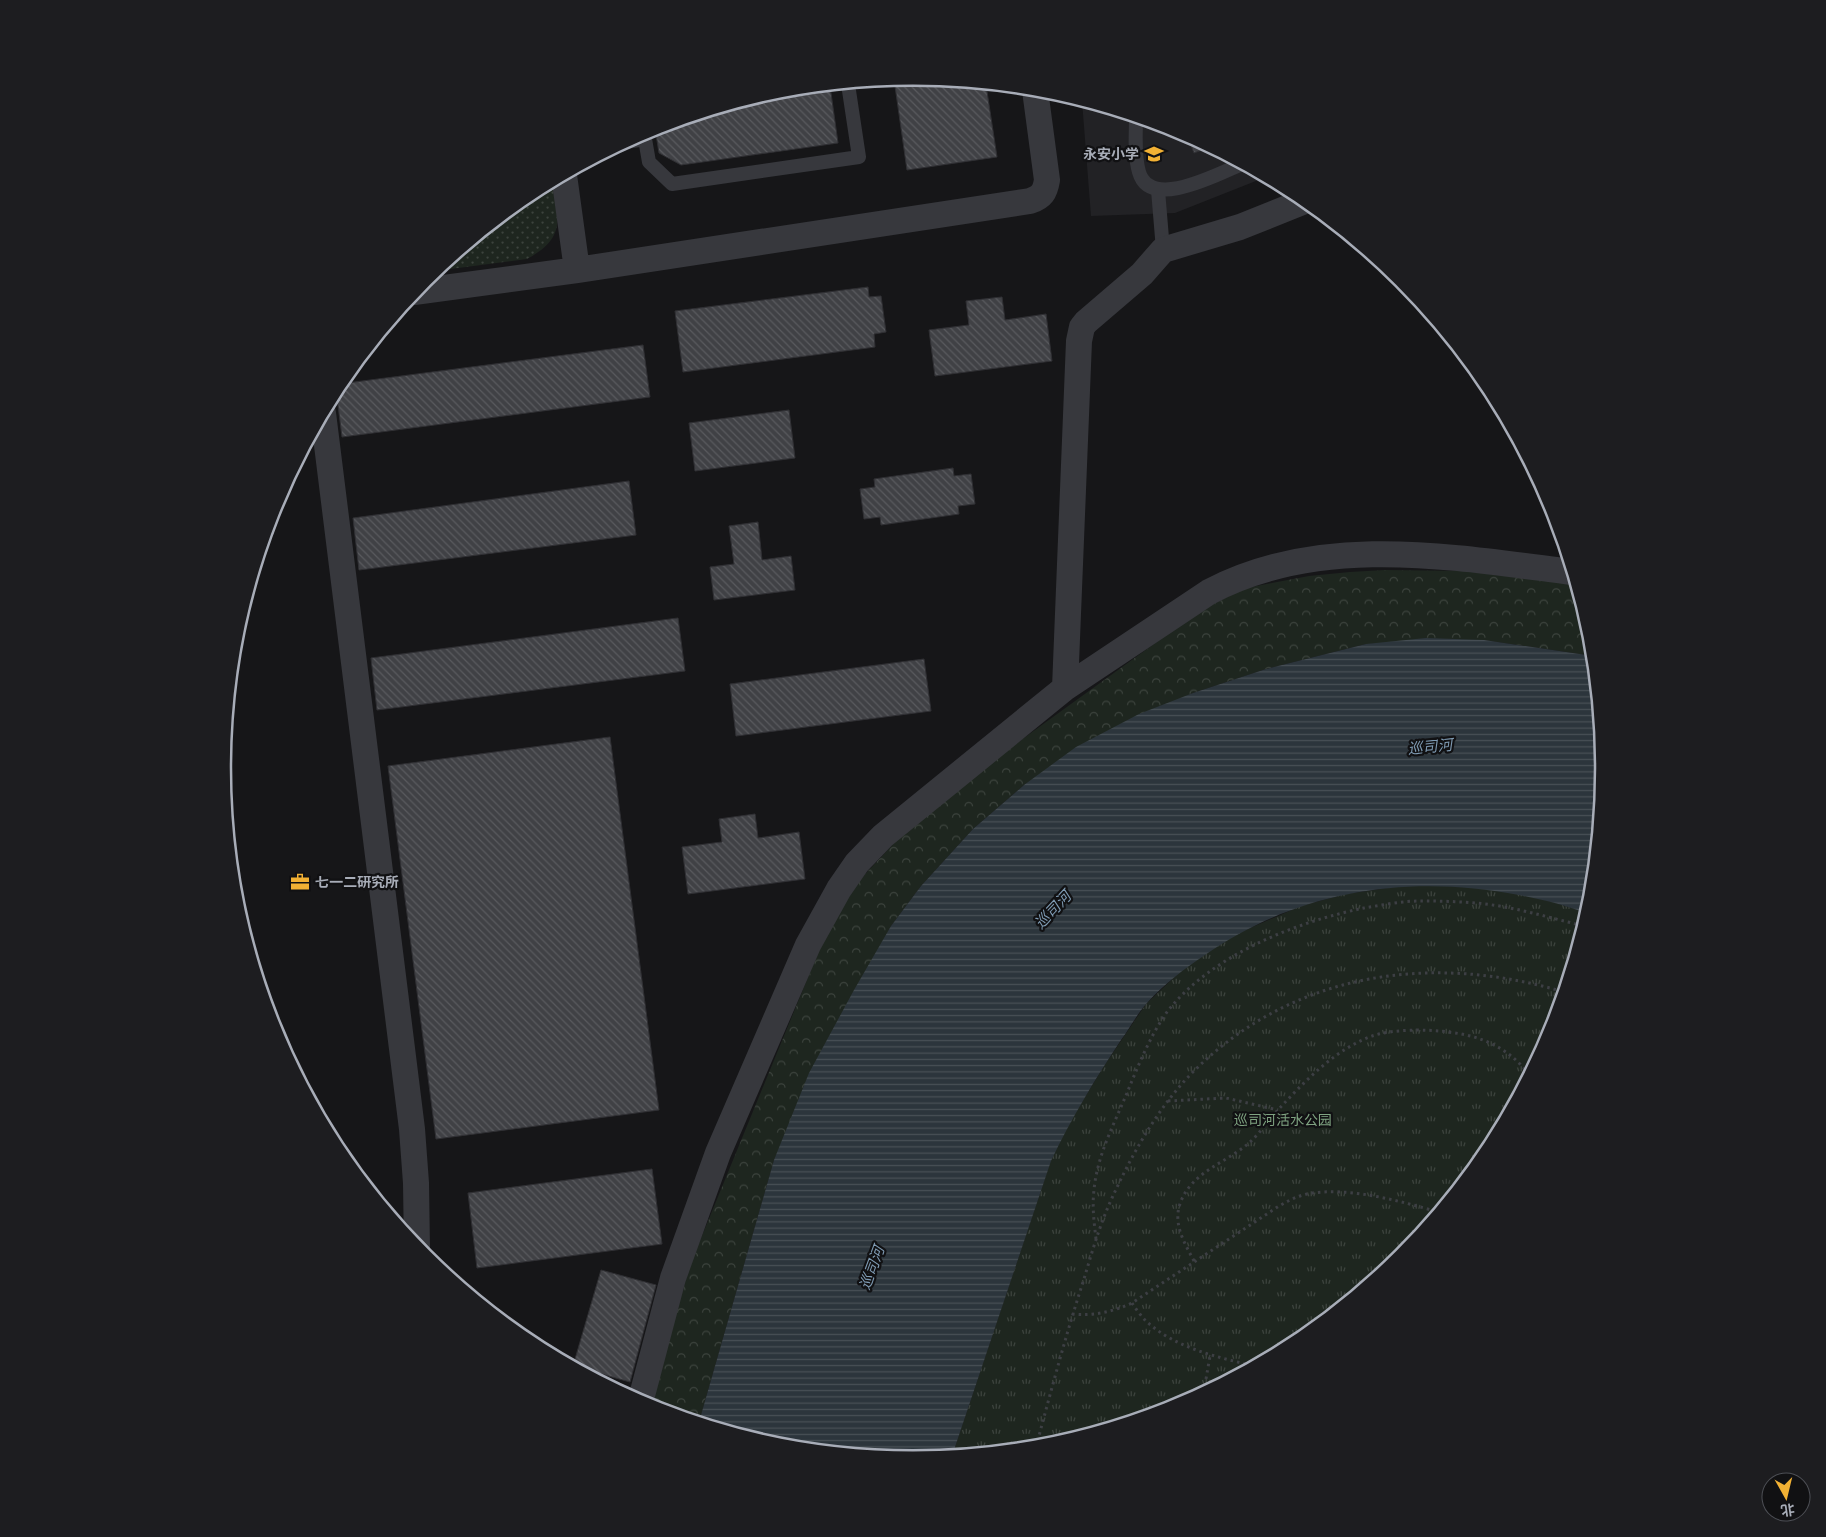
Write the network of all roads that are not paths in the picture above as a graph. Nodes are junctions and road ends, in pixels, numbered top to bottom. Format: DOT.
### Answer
graph roads {
  1 [pos="849,90"];
  2 [pos="1036,97"];
  3 [pos="1136,124"];
  4 [pos="645,141"];
  5 [pos="1234,167"];
  6 [pos="565,182"];
  7 [pos="1158,190"];
  8 [pos="1297,204"];
  9 [pos="1163,250"];
  10 [pos="577,270"];
  11 [pos="427,290"];
  12 [pos="324,423"];
  13 [pos="1566,571"];
  14 [pos="1065,688"];
  15 [pos="417,1236"];
  16 [pos="642,1394"];
  1 -- 4 [label="lane"];
  2 -- 10 [label="street"];
  3 -- 7 [label="lane"];
  5 -- 7 [label="lane"];
  6 -- 10 [label="street"];
  7 -- 9 [label="lane"];
  8 -- 9 [label="street"];
  9 -- 14 [label="street"];
  10 -- 11 [label="street"];
  12 -- 15 [label="street"];
  13 -- 14 [label="street"];
  14 -- 16 [label="street"];
}
